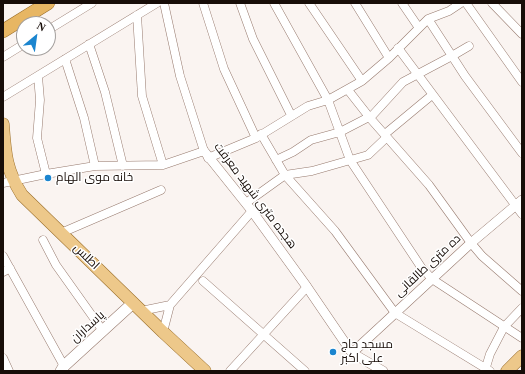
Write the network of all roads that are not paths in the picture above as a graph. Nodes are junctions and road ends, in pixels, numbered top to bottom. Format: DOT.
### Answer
graph roads {
  1 [pos="48,3"];
  2 [pos="92,3"];
  3 [pos="157,3"];
  4 [pos="164,3"];
  5 [pos="203,3"];
  6 [pos="240,3"];
  7 [pos="274,3"];
  8 [pos="309,3"];
  9 [pos="355,3"];
  10 [pos="402,3"];
  11 [pos="461,3"];
  12 [pos="466,3"];
  13 [pos="492,3"];
  14 [pos="137,15"];
  15 [pos="428,19"];
  16 [pos="56,25"];
  17 [pos="419,28"];
  18 [pos="3,30"];
  19 [pos="522,34"];
  20 [pos="89,44"];
  21 [pos="469,46"];
  22 [pos="398,48"];
  23 [pos="16,49"];
  24 [pos="452,56"];
  25 [pos="3,57"];
  26 [pos="389,58"];
  27 [pos="65,59"];
  28 [pos="417,75"];
  29 [pos="38,76"];
  30 [pos="362,81"];
  31 [pos="522,82"];
  32 [pos="348,90"];
  33 [pos="432,95"];
  34 [pos="3,97"];
  35 [pos="328,100"];
  36 [pos="291,115"];
  37 [pos="369,118"];
  38 [pos="3,124"];
  39 [pos="340,132"];
  40 [pos="258,136"];
  41 [pos="386,136"];
  42 [pos="522,153"];
  43 [pos="206,154"];
  44 [pos="276,160"];
  45 [pos="350,160"];
  46 [pos="163,165"];
  47 [pos="95,166"];
  48 [pos="123,166"];
  49 [pos="46,174"];
  50 [pos="285,175"];
  51 [pos="8,182"];
  52 [pos="161,190"];
  53 [pos="246,203"];
  54 [pos="519,203"];
  55 [pos="252,210"];
  56 [pos="522,214"];
  57 [pos="61,233"];
  58 [pos="43,240"];
  59 [pos="471,242"];
  60 [pos="3,256"];
  61 [pos="6,270"];
  62 [pos="432,279"];
  63 [pos="204,281"];
  64 [pos="307,287"];
  65 [pos="522,291"];
  66 [pos="170,305"];
  67 [pos="137,307"];
  68 [pos="522,308"];
  69 [pos="395,313"];
  70 [pos="504,327"];
  71 [pos="102,331"];
  72 [pos="162,332"];
  73 [pos="264,334"];
  74 [pos="522,338"];
  75 [pos="352,353"];
  76 [pos="522,356"];
  77 [pos="3,358"];
  78 [pos="62,368"];
  79 [pos="488,369"];
  80 [pos="10,371"];
  81 [pos="205,371"];
  82 [pos="230,371"];
  83 [pos="306,371"];
  84 [pos="383,371"];
  85 [pos="508,371"];
  1 -- 18 [label="highway"];
  2 -- 16 [label="street"];
  3 -- 14 [label="street"];
  4 -- 43 [label="street, هجده متری شهید معرفت"];
  5 -- 40 [label="street"];
  6 -- 36 [label="street"];
  7 -- 35 [label="street"];
  8 -- 30 [label="street"];
  9 -- 26 [label="street"];
  10 -- 17 [label="street"];
  11 -- 15 [label="street"];
  12 -- 31 [label="street"];
  13 -- 19 [label="street"];
  14 -- 20 [label="street"];
  14 -- 46 [label="street"];
  15 -- 17 [label="street"];
  15 -- 24 [label="street"];
  17 -- 22 [label="street"];
  20 -- 27 [label="street"];
  20 -- 48 [label="street"];
  21 -- 24 [label="street"];
  22 -- 26 [label="street"];
  22 -- 28 [label="street"];
  23 -- 25 [label="street"];
  24 -- 28 [label="street"];
  24 -- 42 [label="street"];
  26 -- 30 [label="street"];
  27 -- 29 [label="street"];
  27 -- 47 [label="street"];
  28 -- 33 [label="street"];
  28 -- 37 [label="street"];
  29 -- 34 [label="street"];
  29 -- 49 [label="street"];
  30 -- 32 [label="street"];
  32 -- 35 [label="street"];
  32 -- 37 [label="street"];
  33 -- 41 [label="street"];
  33 -- 54 [label="street"];
  35 -- 36 [label="street"];
  35 -- 39 [label="street"];
  36 -- 40 [label="street"];
  37 -- 39 [label="street"];
  37 -- 41 [label="street"];
  38 -- 51 [label="main road, اطلس"];
  39 -- 44 [label="street"];
  39 -- 45 [label="street"];
  40 -- 43 [label="street"];
  40 -- 44 [label="street"];
  41 -- 45 [label="street"];
  41 -- 59 [label="street"];
  43 -- 46 [label="street"];
  43 -- 53 [label="street, هجده متری شهید معرفت"];
  44 -- 50 [label="street"];
  45 -- 50 [label="street"];
  45 -- 62 [label="street"];
  46 -- 48 [label="street"];
  47 -- 48 [label="street"];
  47 -- 49 [label="street"];
  49 -- 51 [label="street"];
  50 -- 53 [label="street"];
  50 -- 69 [label="street"];
  51 -- 57 [label="main road, اطلس"];
  52 -- 57 [label="street"];
  53 -- 55 [label="street, هجده متری شهید معرفت"];
  54 -- 56 [label="street"];
  54 -- 59 [label="street, ده متری طالقانی"];
  55 -- 64 [label="street, هجده متری شهید معرفت"];
  55 -- 66 [label="street"];
  57 -- 67 [label="main road, اطلس"];
  58 -- 71 [label="street"];
  59 -- 62 [label="street, ده متری طالقانی"];
  59 -- 65 [label="street"];
  60 -- 61 [label="street"];
  61 -- 78 [label="street"];
  62 -- 69 [label="street, ده متری طالقانی"];
  62 -- 70 [label="street"];
  63 -- 73 [label="street"];
  64 -- 73 [label="street"];
  64 -- 75 [label="street, هجده متری شهید معرفت"];
  66 -- 67 [label="street"];
  66 -- 72 [label="street"];
  67 -- 71 [label="main road, پاسداران"];
  67 -- 72 [label="main road, اطلس"];
  68 -- 70 [label="street"];
  69 -- 75 [label="street, ده متری طالقانی"];
  69 -- 79 [label="street"];
  70 -- 74 [label="street"];
  70 -- 79 [label="street"];
  71 -- 78 [label="main road, پاسداران"];
  72 -- 81 [label="main road, اطلس"];
  73 -- 82 [label="street"];
  73 -- 83 [label="street"];
  75 -- 84 [label="street, هجده متری شهید معرفت"];
  76 -- 85 [label="main road"];
  77 -- 80 [label="street"];
}
